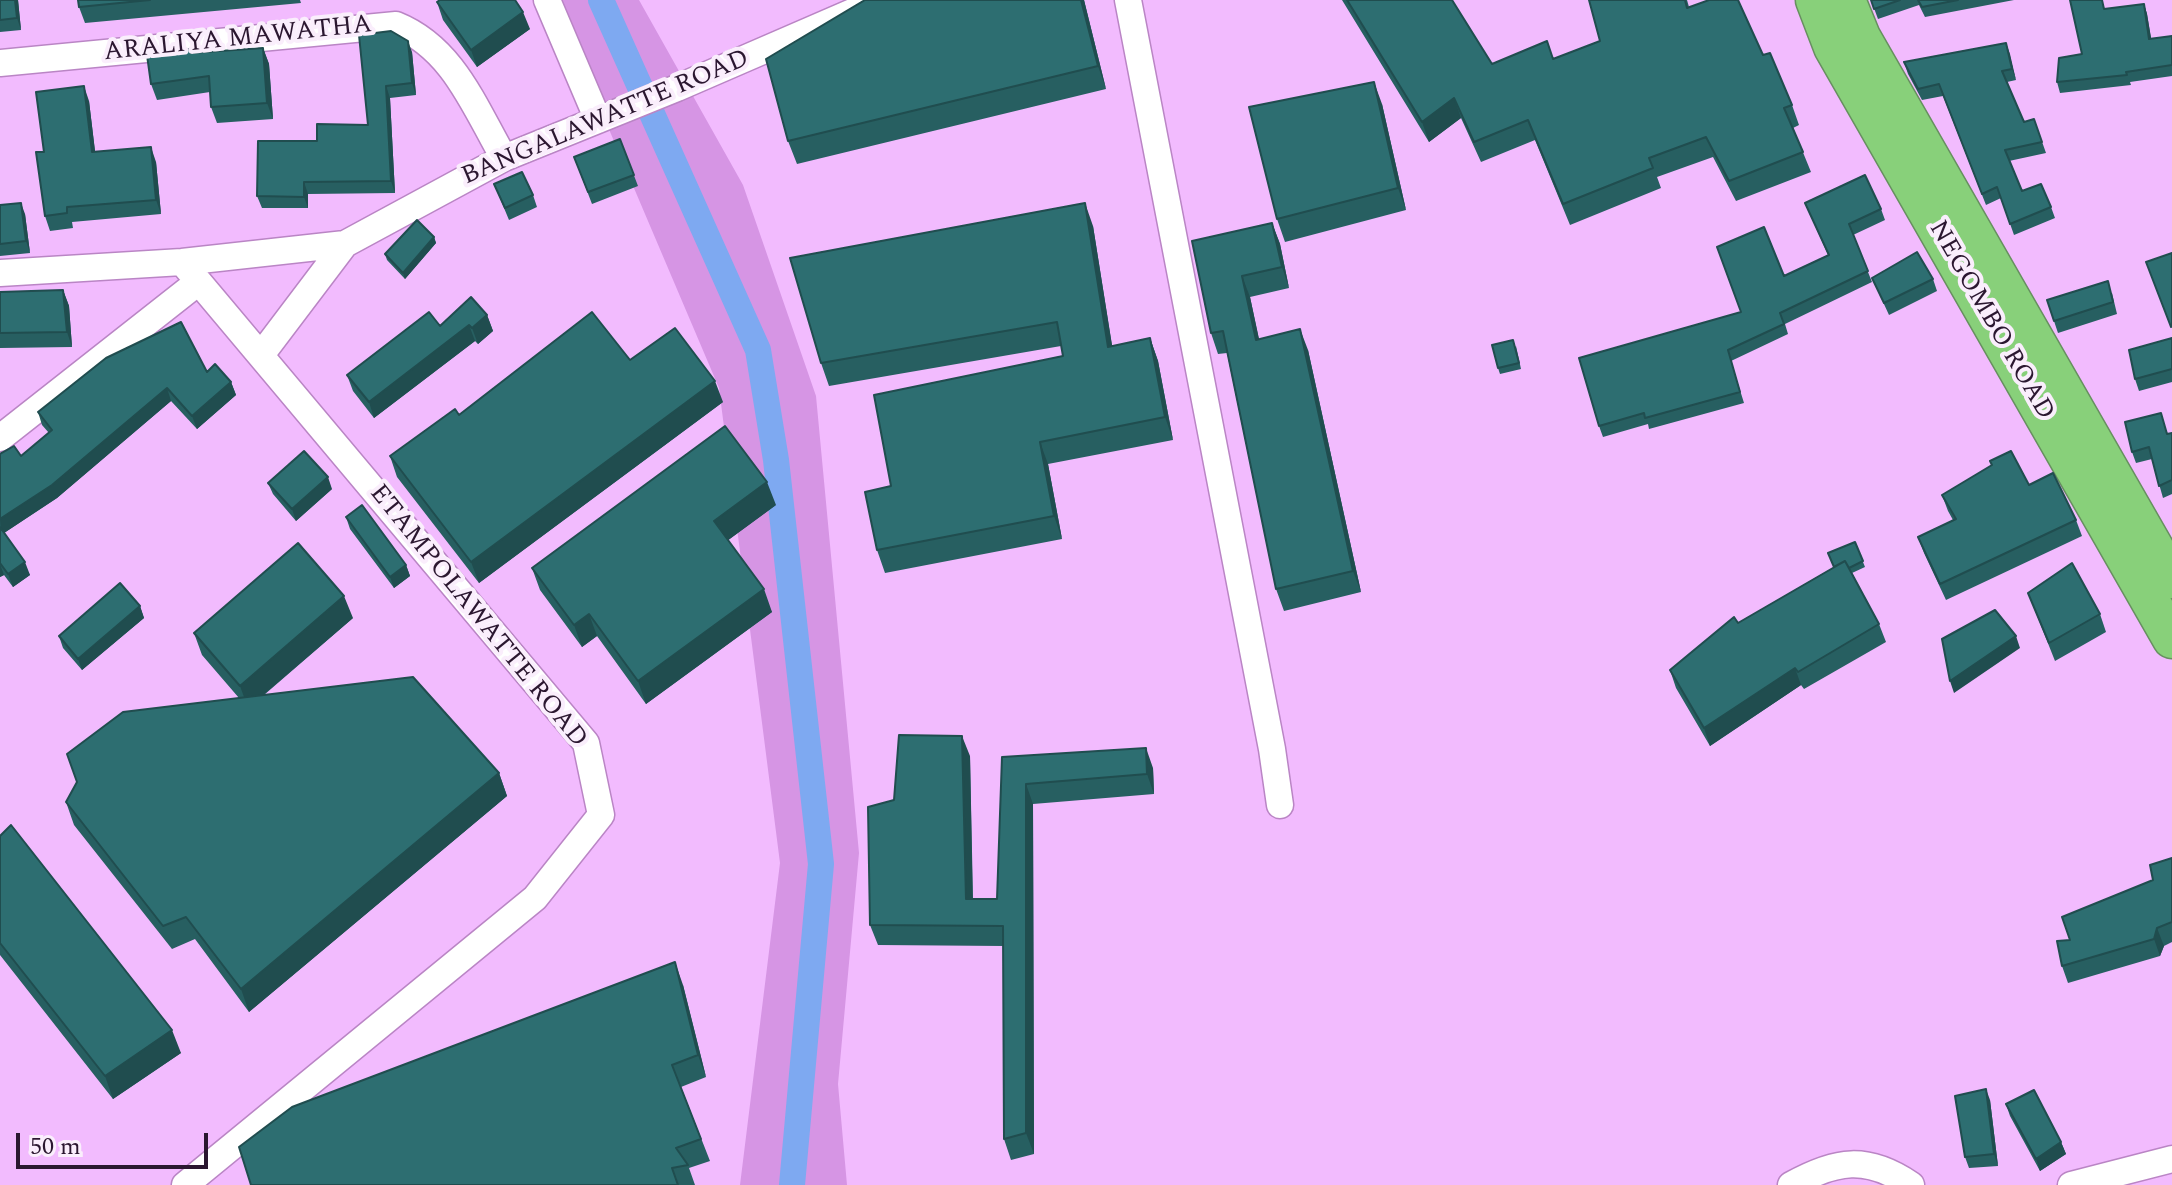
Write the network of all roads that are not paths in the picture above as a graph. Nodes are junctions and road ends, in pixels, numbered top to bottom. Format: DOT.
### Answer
graph roads {
  1 [pos="547,0"];
  2 [pos="880,0"];
  3 [pos="1128,0"];
  4 [pos="1815,0"];
  5 [pos="1846,0"];
  6 [pos="0,63"];
  7 [pos="598,120"];
  8 [pos="504,158"];
  9 [pos="345,244"];
  10 [pos="190,272"];
  11 [pos="0,273"];
  12 [pos="261,355"];
  13 [pos="0,438"];
  14 [pos="2172,579"];
  15 [pos="2172,639"];
  16 [pos="1280,805"];
  17 [pos="2172,1159"];
  18 [pos="185,1185"];
  19 [pos="1791,1185"];
  20 [pos="1911,1185"];
  21 [pos="2071,1185"];
  1 -- 7 [label="street"];
  2 -- 7 [label="street, BANGALAWATTE ROAD"];
  3 -- 16 [label="street"];
  4 -- 15 [label="highway, NEGOMBO ROAD"];
  5 -- 14 [label="highway, NEGOMBO ROAD"];
  6 -- 8 [label="street, ARALIYA MAWATHA"];
  7 -- 8 [label="street, BANGALAWATTE ROAD"];
  8 -- 9 [label="street, BANGALAWATTE ROAD"];
  9 -- 10 [label="street, BANGALAWATTE ROAD"];
  9 -- 12 [label="street"];
  10 -- 11 [label="street, BANGALAWATTE ROAD"];
  10 -- 12 [label="street, ETAMPOLAWATTE ROAD"];
  10 -- 13 [label="street"];
  12 -- 18 [label="street, ETAMPOLAWATTE ROAD"];
  17 -- 21 [label="street"];
  19 -- 20 [label="street"];
}
